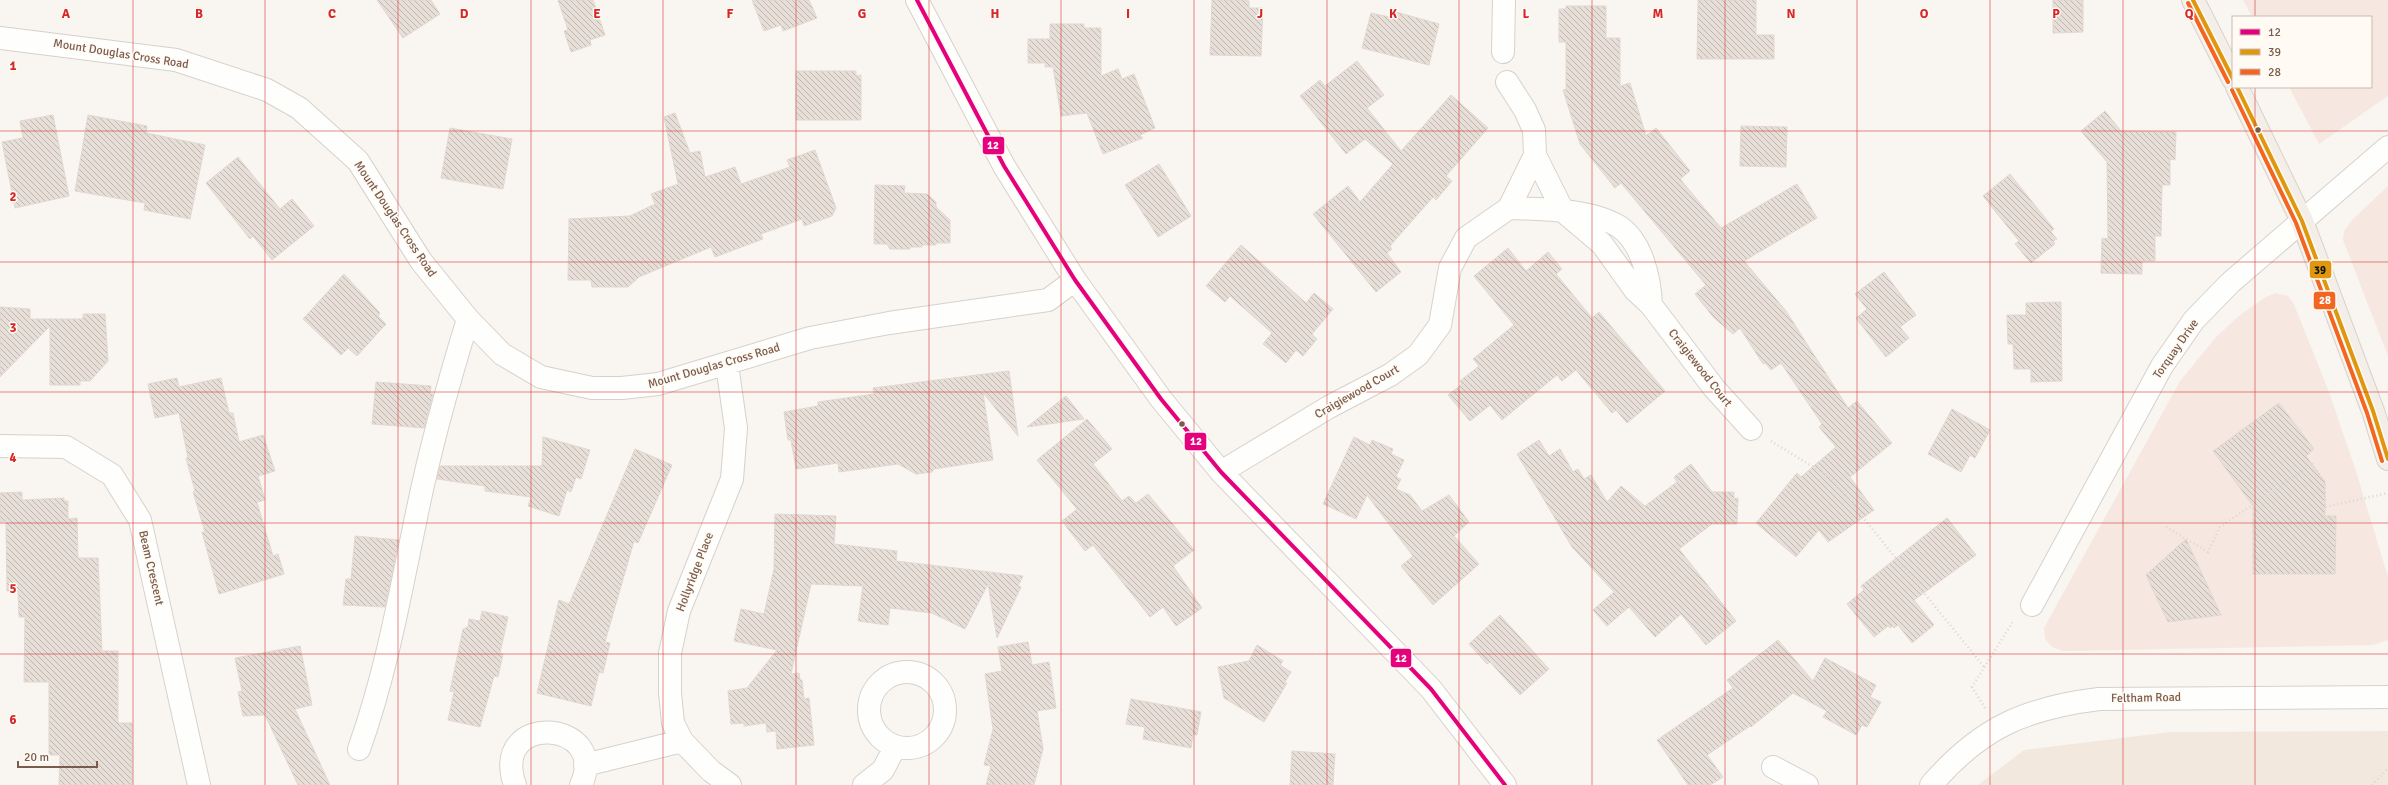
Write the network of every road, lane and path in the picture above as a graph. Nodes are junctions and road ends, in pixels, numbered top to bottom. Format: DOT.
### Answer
graph roads {
  1 [pos="917,0"];
  2 [pos="1504,0"];
  3 [pos="2193,0"];
  4 [pos="0,38"];
  5 [pos="1503,52"];
  6 [pos="2232,77"];
  7 [pos="1507,82"];
  8 [pos="2237,88"];
  9 [pos="2388,147"];
  10 [pos="1535,155"];
  11 [pos="1509,208"];
  12 [pos="1563,211"];
  13 [pos="2302,221"];
  14 [pos="1074,280"];
  15 [pos="468,319"];
  16 [pos="727,365"];
  17 [pos="1751,429"];
  18 [pos="0,446"];
  19 [pos="2388,459"];
  20 [pos="1221,472"];
  21 [pos="2388,493"];
  22 [pos="2166,527"];
  23 [pos="2032,605"];
  24 [pos="1984,667"];
  25 [pos="2388,697"];
  26 [pos="1997,727"];
  27 [pos="682,741"];
  28 [pos="895,747"];
  29 [pos="359,749"];
  30 [pos="1773,767"];
  31 [pos="2388,768"];
  32 [pos="583,775"];
  33 [pos="199,785"];
  34 [pos="515,785"];
  35 [pos="730,785"];
  36 [pos="864,785"];
  37 [pos="1505,785"];
  38 [pos="1807,785"];
  39 [pos="1931,785"];
  40 [pos="2372,785"];
  1 -- 14 [label="street"];
  2 -- 5 [label="street"];
  3 -- 6 [label="main road"];
  4 -- 15 [label="street, Mount Douglas Cross Road"];
  7 -- 10 [label="street, Craigiewood Court"];
  8 -- 13 [label="main road"];
  9 -- 13 [label="street, Torquay Drive"];
  10 -- 11 [label="street, Craigiewood Court"];
  10 -- 12 [label="street, Craigiewood Court"];
  11 -- 12 [label="street"];
  11 -- 20 [label="street, Craigiewood Court"];
  12 -- 17 [label="street, Craigiewood Court"];
  13 -- 19 [label="main road"];
  13 -- 23 [label="street, Torquay Drive"];
  14 -- 16 [label="street, Mount Douglas Cross Road"];
  14 -- 20 [label="street"];
  15 -- 16 [label="street, Mount Douglas Cross Road"];
  15 -- 29 [label="street"];
  16 -- 27 [label="street, Hollyridge Place"];
  17 -- 24 [label="path"];
  18 -- 33 [label="street, Beam Crescent"];
  20 -- 37 [label="street"];
  21 -- 22 [label="path"];
  23 -- 24 [label="path"];
  24 -- 26 [label="path"];
  25 -- 26 [label="street, Feltham Road"];
  26 -- 39 [label="street, Feltham Road"];
  27 -- 32 [label="street"];
  27 -- 35 [label="street, Hollyridge Place"];
  28 -- 36 [label="street"];
  30 -- 38 [label="street"];
  31 -- 40 [label="path"];
  32 -- 34 [label="street"];
}
